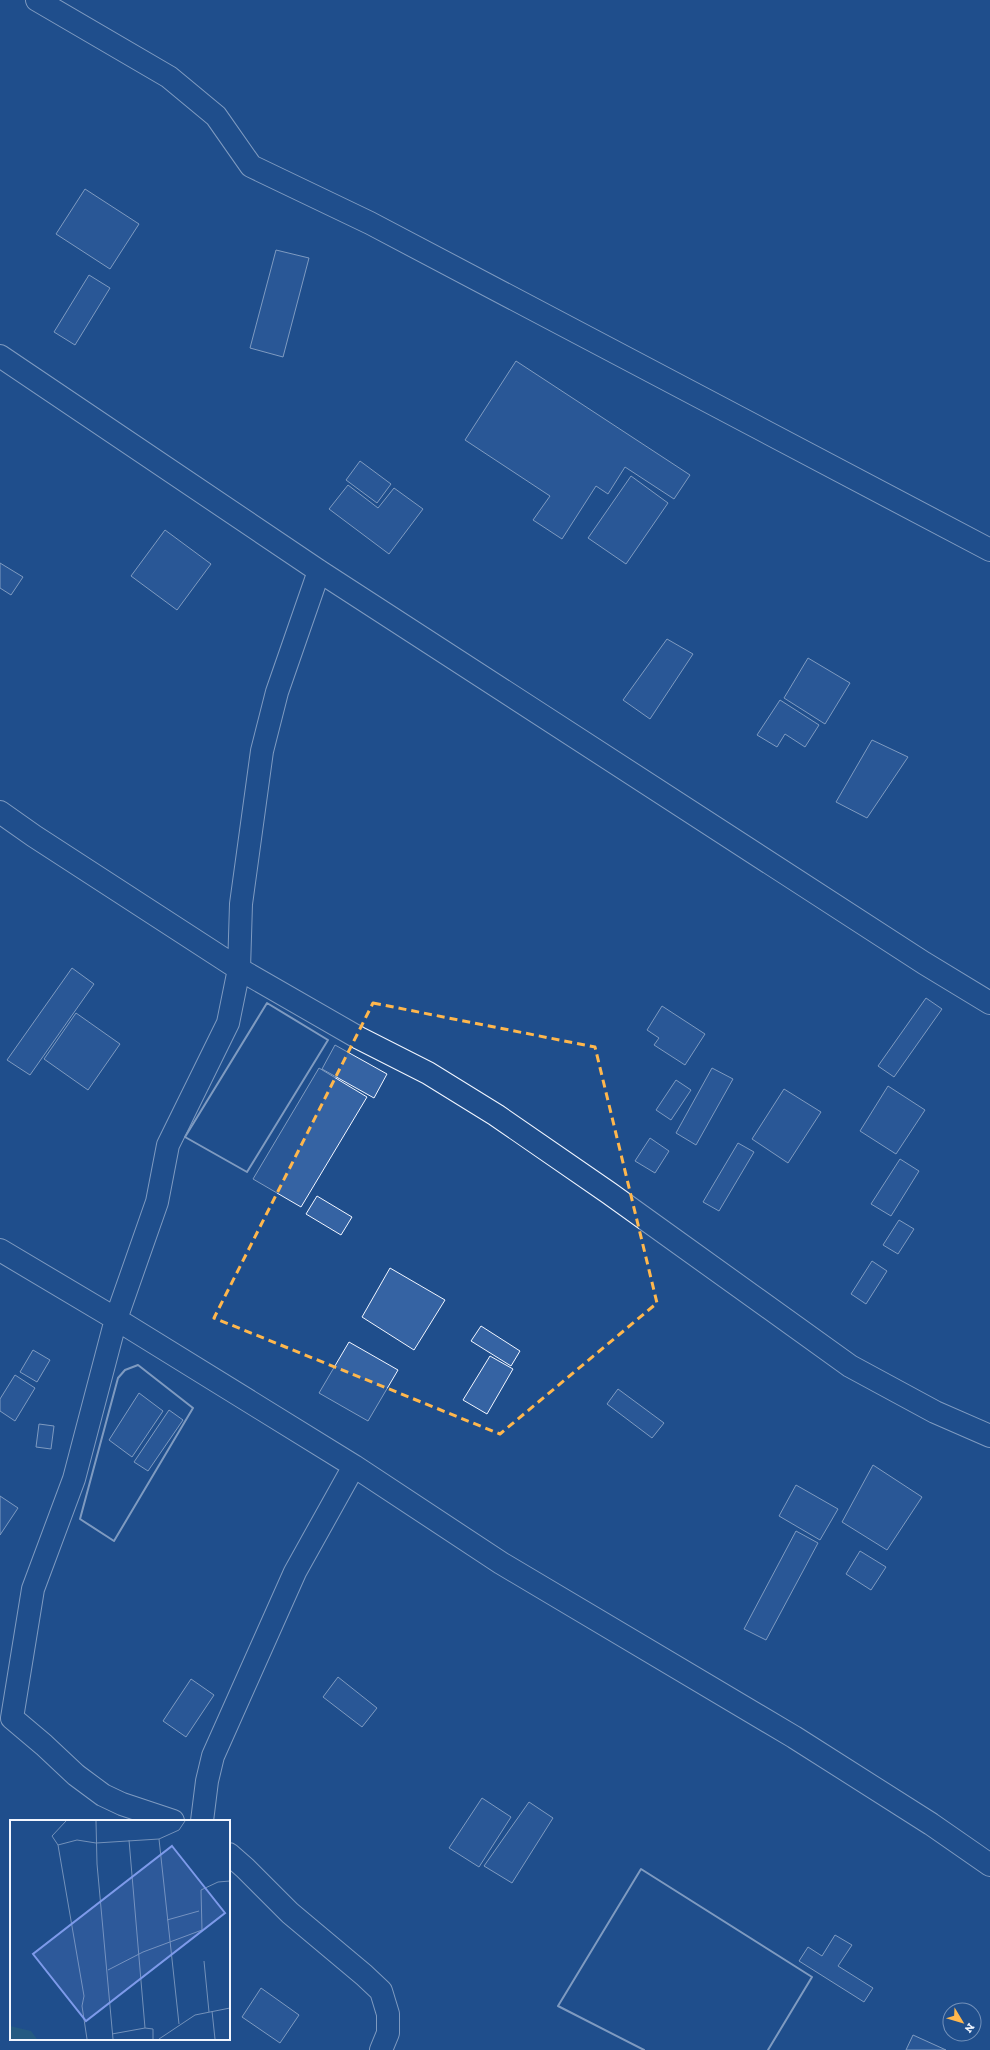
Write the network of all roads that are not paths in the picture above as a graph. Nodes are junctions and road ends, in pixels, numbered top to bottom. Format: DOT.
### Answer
graph roads {
  1 [pos="37,0"];
  2 [pos="0,356"];
  3 [pos="990,550"];
  4 [pos="319,571"];
  5 [pos="0,812"];
  6 [pos="239,969"];
  7 [pos="990,1003"];
  8 [pos="0,1250"];
  9 [pos="116,1319"];
  10 [pos="990,1436"];
  11 [pos="354,1466"];
  12 [pos="170,1820"];
  13 [pos="202,1820"];
  14 [pos="230,1855"];
  15 [pos="990,1865"];
  16 [pos="381,2050"];
  1 -- 3 [label="street"];
  2 -- 4 [label="street"];
  4 -- 6 [label="street"];
  4 -- 7 [label="street"];
  5 -- 6 [label="street"];
  6 -- 9 [label="street"];
  6 -- 10 [label="street"];
  8 -- 9 [label="street"];
  9 -- 11 [label="street"];
  9 -- 12 [label="street"];
  11 -- 13 [label="street"];
  11 -- 15 [label="street"];
  14 -- 16 [label="street"];
}
